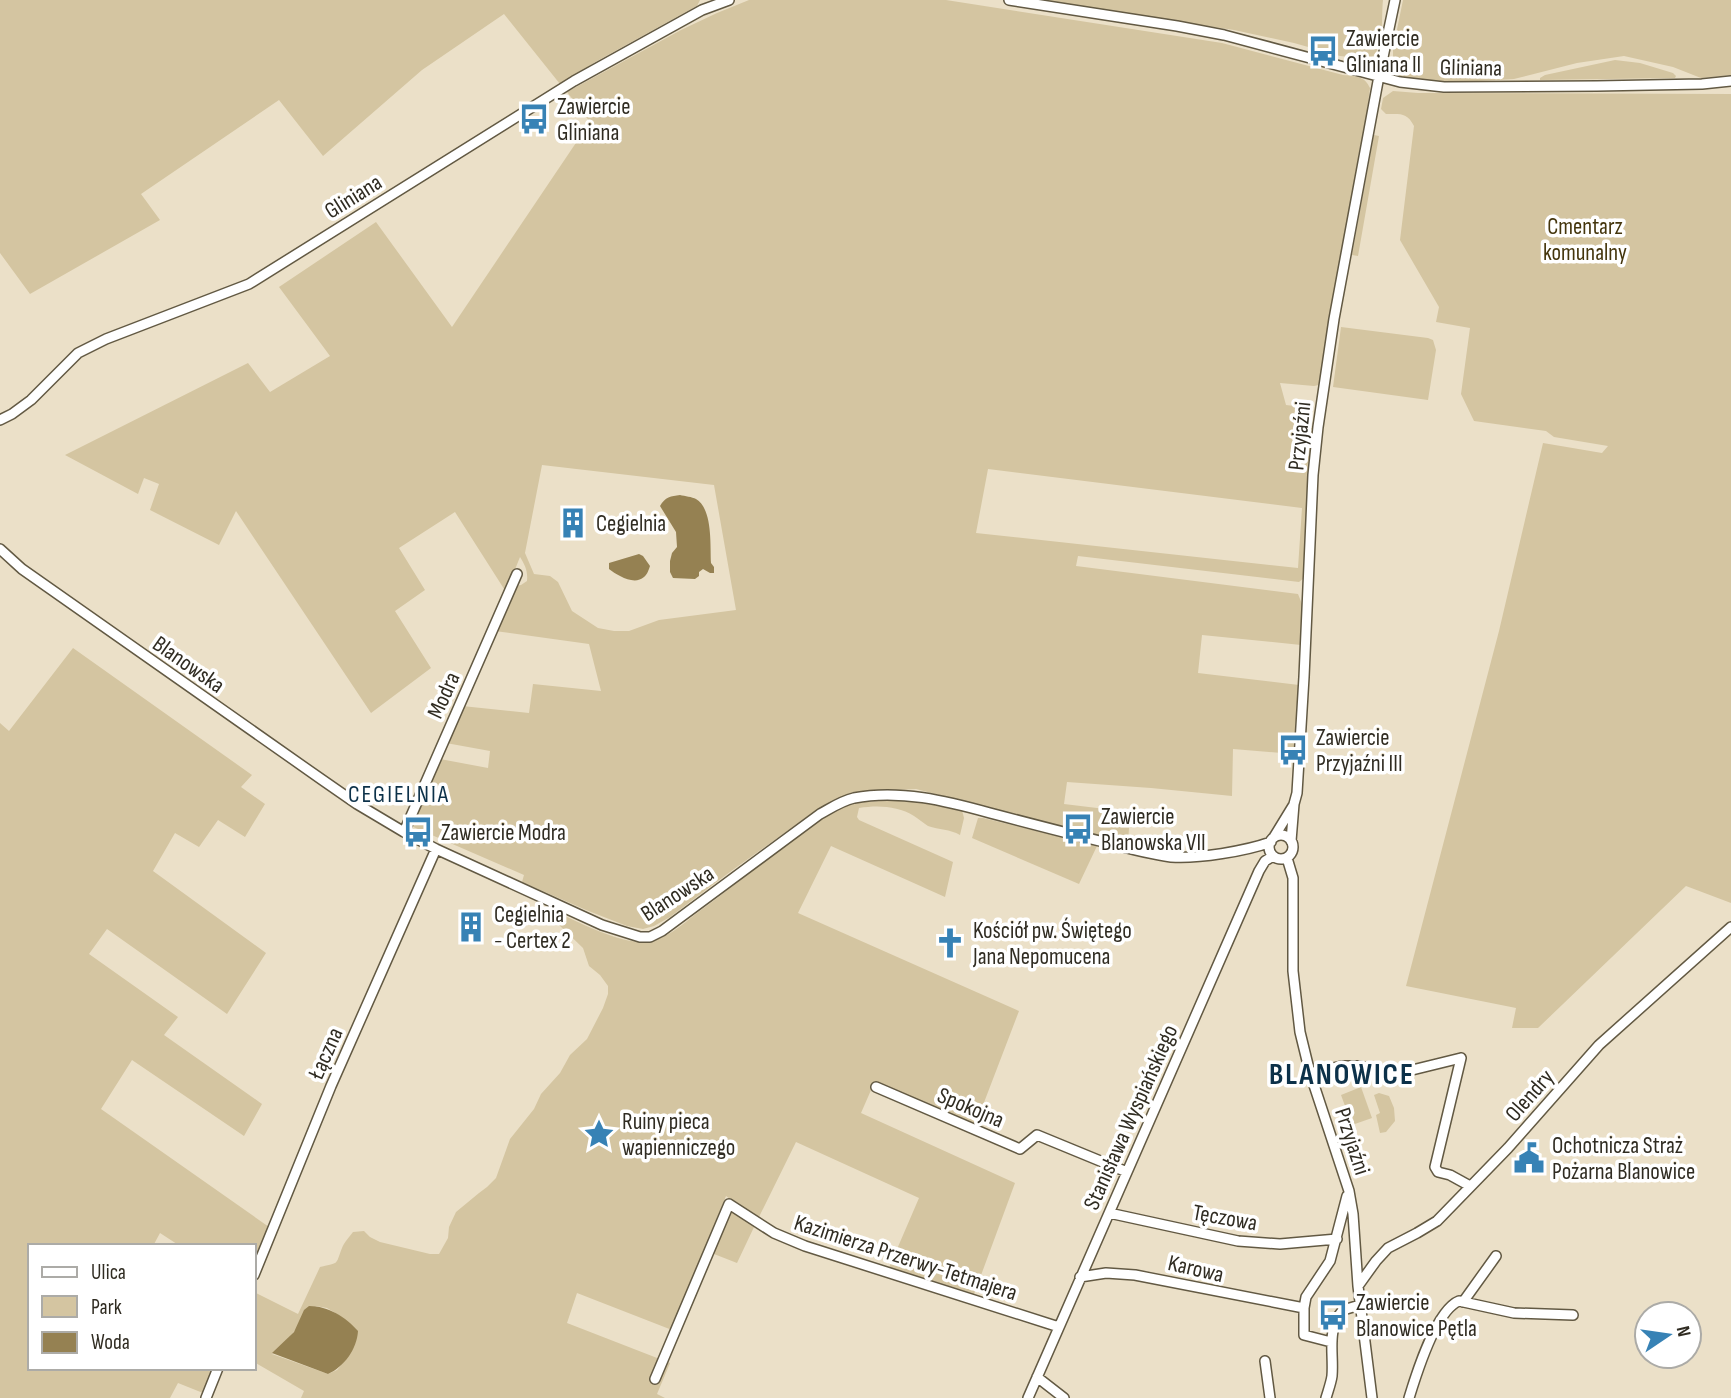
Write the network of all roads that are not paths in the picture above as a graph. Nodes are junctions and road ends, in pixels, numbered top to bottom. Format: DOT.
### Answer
graph roads {
  1 [pos="729,0"];
  2 [pos="1009,0"];
  3 [pos="1395,0"];
  4 [pos="1379,76"];
  5 [pos="1731,81"];
  6 [pos="0,419"];
  7 [pos="0,549"];
  8 [pos="517,574"];
  9 [pos="1294,804"];
  10 [pos="404,832"];
  11 [pos="1272,840"];
  12 [pos="1292,841"];
  13 [pos="436,849"];
  14 [pos="1244,850"];
  15 [pos="1269,858"];
  16 [pos="1287,858"];
  17 [pos="1731,927"];
  18 [pos="1310,1073"];
  19 [pos="876,1087"];
  20 [pos="1126,1172"];
  21 [pos="1470,1186"];
  22 [pos="1349,1191"];
  23 [pos="1109,1213"];
  24 [pos="1337,1239"];
  25 [pos="1496,1256"];
  26 [pos="256,1270"];
  27 [pos="1080,1277"];
  28 [pos="1358,1286"];
  29 [pos="1463,1302"];
  30 [pos="1360,1305"];
  31 [pos="1304,1308"];
  32 [pos="1573,1315"];
  33 [pos="1059,1327"];
  34 [pos="1331,1342"];
  35 [pos="1265,1361"];
  36 [pos="217,1370"];
  37 [pos="1037,1377"];
  38 [pos="655,1379"];
  39 [pos="206,1398"];
  40 [pos="1028,1398"];
  41 [pos="1064,1398"];
  42 [pos="1270,1398"];
  43 [pos="1326,1398"];
  44 [pos="1372,1398"];
  45 [pos="1409,1398"];
  1 -- 6 [label="street, Gliniana"];
  2 -- 4 [label="street, Gliniana"];
  3 -- 4 [label="street, Przyjaźni"];
  4 -- 5 [label="street, Gliniana"];
  4 -- 9 [label="street, Przyjaźni"];
  7 -- 10 [label="street, Blanowska"];
  8 -- 10 [label="street, Modra"];
  9 -- 11 [label="street, Przyjaźni"];
  9 -- 12 [label="street, Przyjaźni"];
  10 -- 13 [label="street, Blanowska"];
  11 -- 12 [label="street"];
  11 -- 14 [label="street, Blanowska"];
  11 -- 15 [label="street"];
  12 -- 16 [label="street"];
  13 -- 14 [label="street, Blanowska"];
  13 -- 26 [label="street, Łączna"];
  14 -- 15 [label="street"];
  15 -- 16 [label="street"];
  15 -- 20 [label="street, Stanisława Wyspiańskiego"];
  16 -- 18 [label="street, Przyjaźni"];
  17 -- 21 [label="street, Olendry"];
  18 -- 21 [label="street"];
  18 -- 22 [label="street, Przyjaźni"];
  19 -- 20 [label="street, Spokojna"];
  20 -- 23 [label="street, Stanisława Wyspiańskiego"];
  21 -- 28 [label="street, Olendry"];
  22 -- 24 [label="street"];
  22 -- 28 [label="street, Przyjaźni"];
  23 -- 24 [label="street, Tęczowa"];
  23 -- 27 [label="street, Stanisława Wyspiańskiego"];
  24 -- 31 [label="street"];
  25 -- 29 [label="street"];
  27 -- 31 [label="street, Karowa"];
  27 -- 33 [label="street, Stanisława Wyspiańskiego"];
  28 -- 30 [label="street, Przyjaźni"];
  29 -- 32 [label="street"];
  29 -- 45 [label="street"];
  30 -- 34 [label="street"];
  30 -- 44 [label="street, Przyjaźni"];
  31 -- 34 [label="street"];
  33 -- 37 [label="street, Stanisława Wyspiańskiego"];
  33 -- 38 [label="street, Kazimierza Przerwy-Tetmajera"];
  34 -- 43 [label="street"];
  35 -- 42 [label="street"];
  36 -- 39 [label="street"];
  37 -- 40 [label="street, Stanisława Wyspiańskiego"];
  37 -- 41 [label="street"];
}
